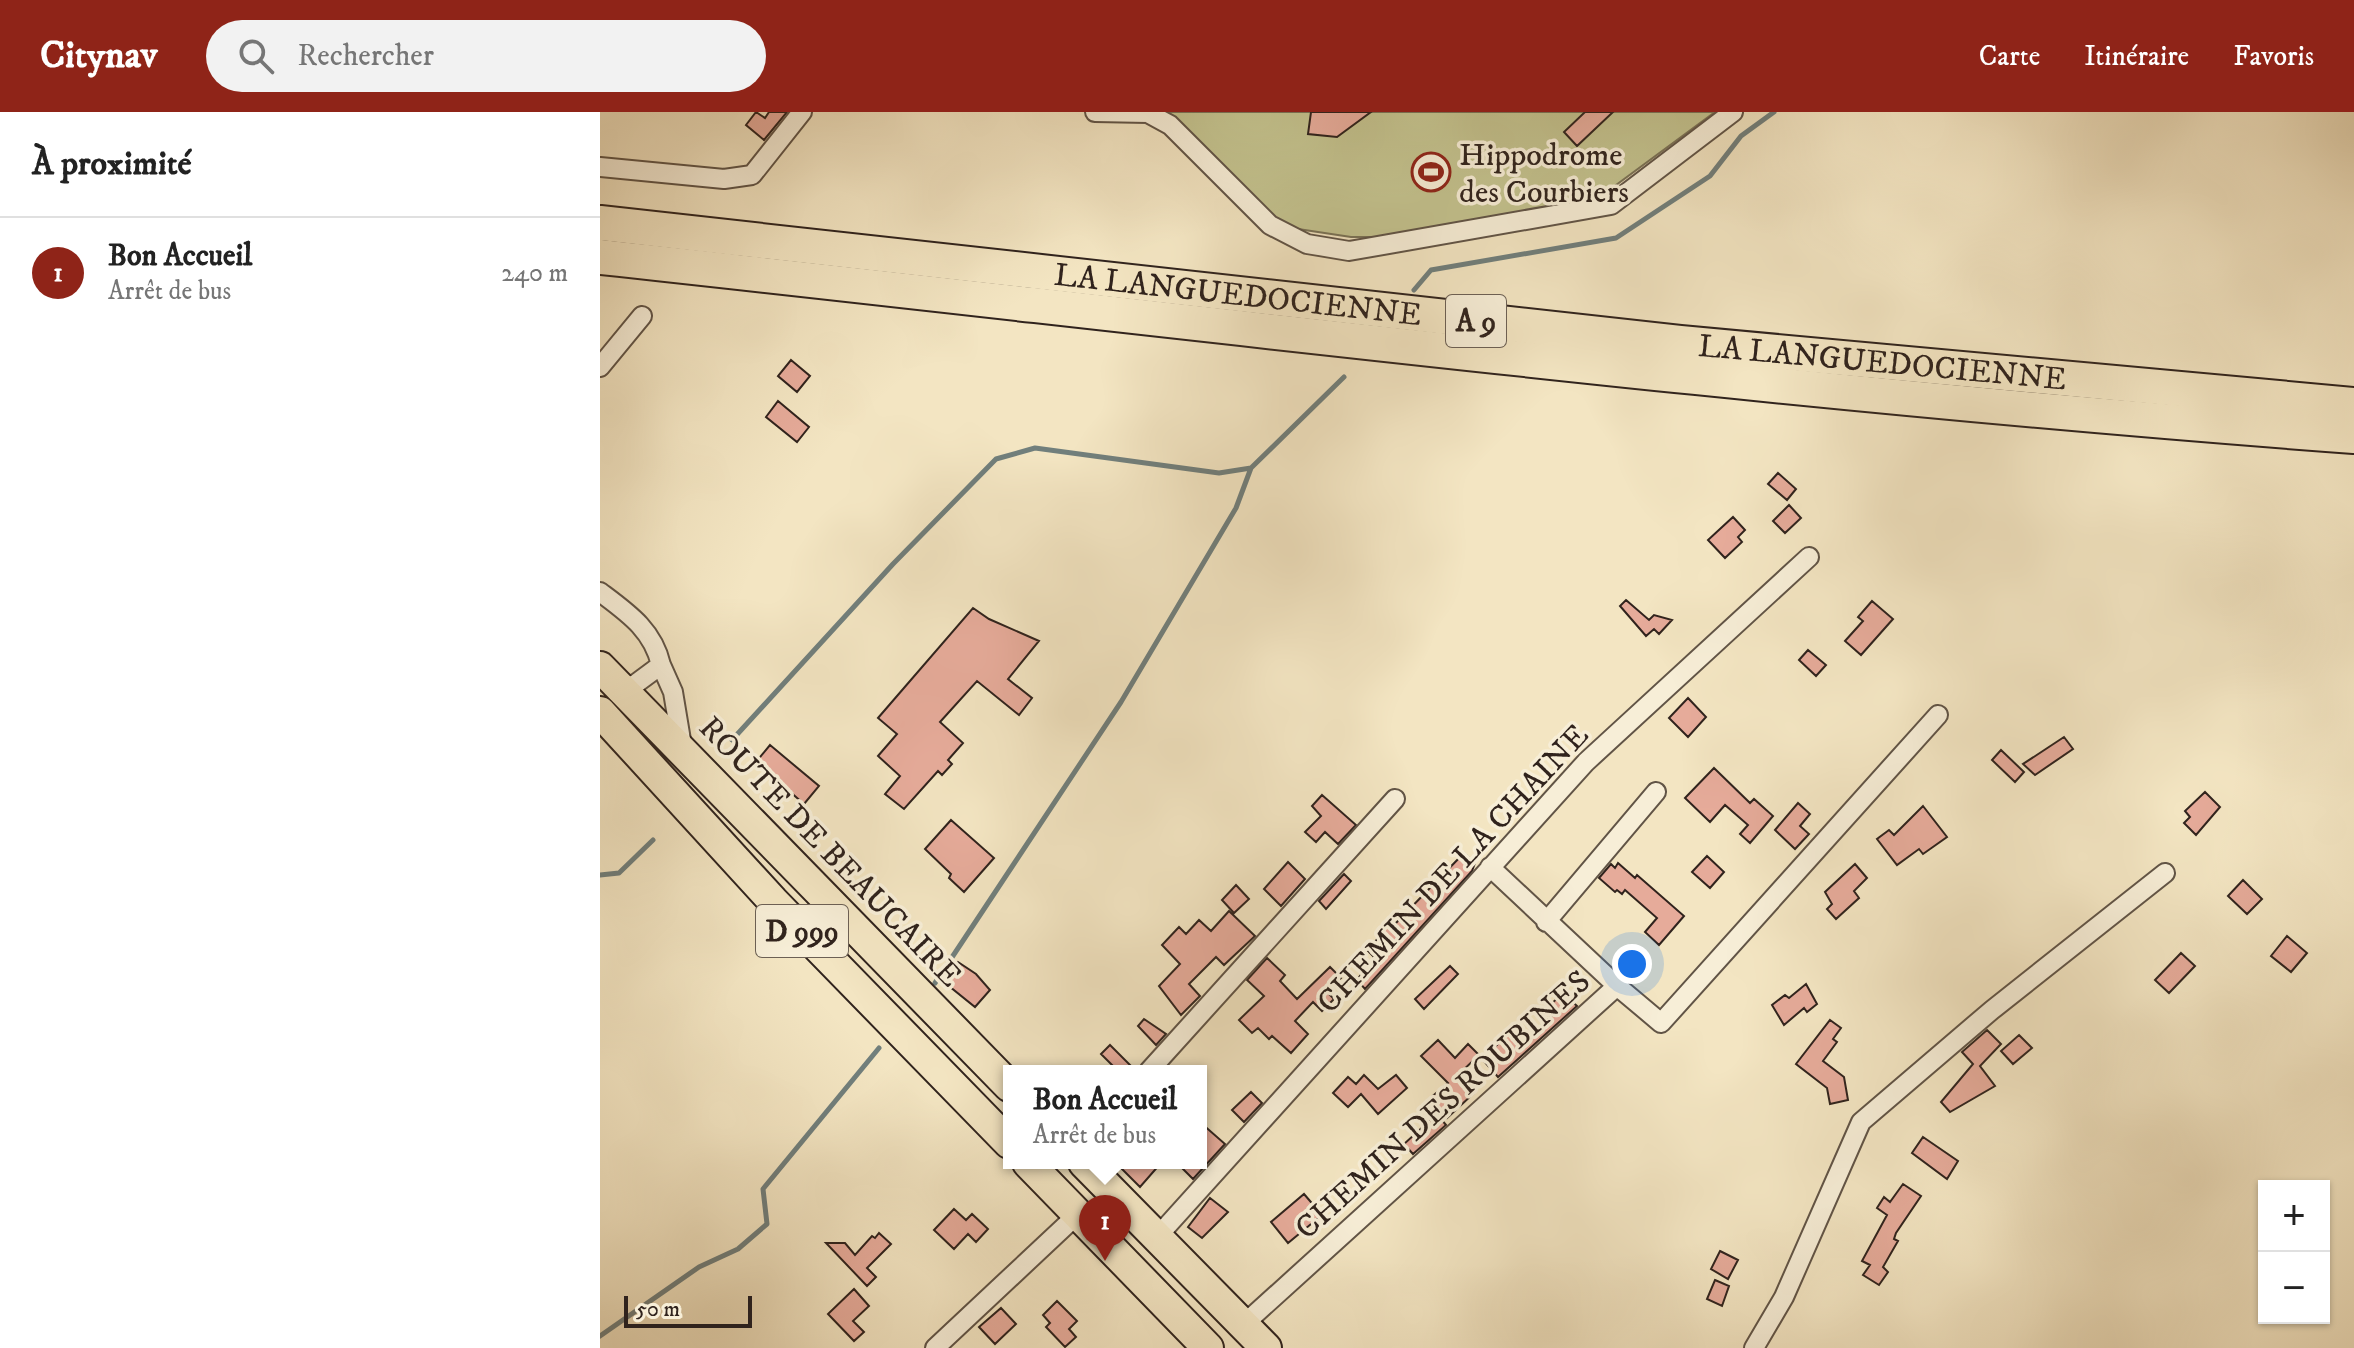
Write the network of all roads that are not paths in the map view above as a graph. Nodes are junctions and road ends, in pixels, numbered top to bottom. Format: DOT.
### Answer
graph roads {
  1 [pos="802,112"];
  2 [pos="1095,112"];
  3 [pos="1733,112"];
  4 [pos="600,167"];
  5 [pos="600,223"];
  6 [pos="600,257"];
  7 [pos="642,316"];
  8 [pos="600,367"];
  9 [pos="2354,405"];
  10 [pos="2354,436"];
  11 [pos="1809,557"];
  12 [pos="600,592"];
  13 [pos="661,665"];
  14 [pos="610,677"];
  15 [pos="1938,715"];
  16 [pos="604,723"];
  17 [pos="683,749"];
  18 [pos="1656,792"];
  19 [pos="1395,799"];
  20 [pos="1490,867"];
  21 [pos="2165,873"];
  22 [pos="1546,922"];
  23 [pos="1617,986"];
  24 [pos="1154,1065"];
  25 [pos="1003,1080"];
  26 [pos="1003,1137"];
  27 [pos="1034,1169"];
  28 [pos="1090,1169"];
  29 [pos="1078,1214"];
  30 [pos="1157,1237"];
  31 [pos="1243,1325"];
  32 [pos="935,1348"];
  33 [pos="1208,1348"];
  34 [pos="1266,1348"];
  35 [pos="1754,1348"];
  1 -- 4 [label="street"];
  2 -- 3 [label="street"];
  5 -- 9 [label="highway, LA LANGUEDOCIENNE / A 9"];
  6 -- 10 [label="highway, LA LANGUEDOCIENNE / A 9"];
  7 -- 8 [label="street"];
  11 -- 20 [label="street, CHEMIN DE LA CHAINE"];
  12 -- 13 [label="street"];
  13 -- 14 [label="street"];
  13 -- 17 [label="street"];
  14 -- 17 [label="main road, ROUTE DE BEAUCAIRE / D 999"];
  15 -- 23 [label="street, CHEMIN DES ROUBINES"];
  16 -- 26 [label="main road, D 999"];
  17 -- 25 [label="main road, ROUTE DE BEAUCAIRE / D 999"];
  18 -- 22 [label="street"];
  19 -- 24 [label="street"];
  20 -- 22 [label="street"];
  20 -- 30 [label="street, CHEMIN DE LA CHAINE"];
  21 -- 35 [label="street"];
  22 -- 23 [label="street"];
  23 -- 31 [label="street, CHEMIN DES ROUBINES"];
  27 -- 29 [label="main road"];
  28 -- 30 [label="main road"];
  29 -- 32 [label="street"];
  29 -- 33 [label="main road"];
  30 -- 31 [label="main road"];
  31 -- 34 [label="main road"];
}
